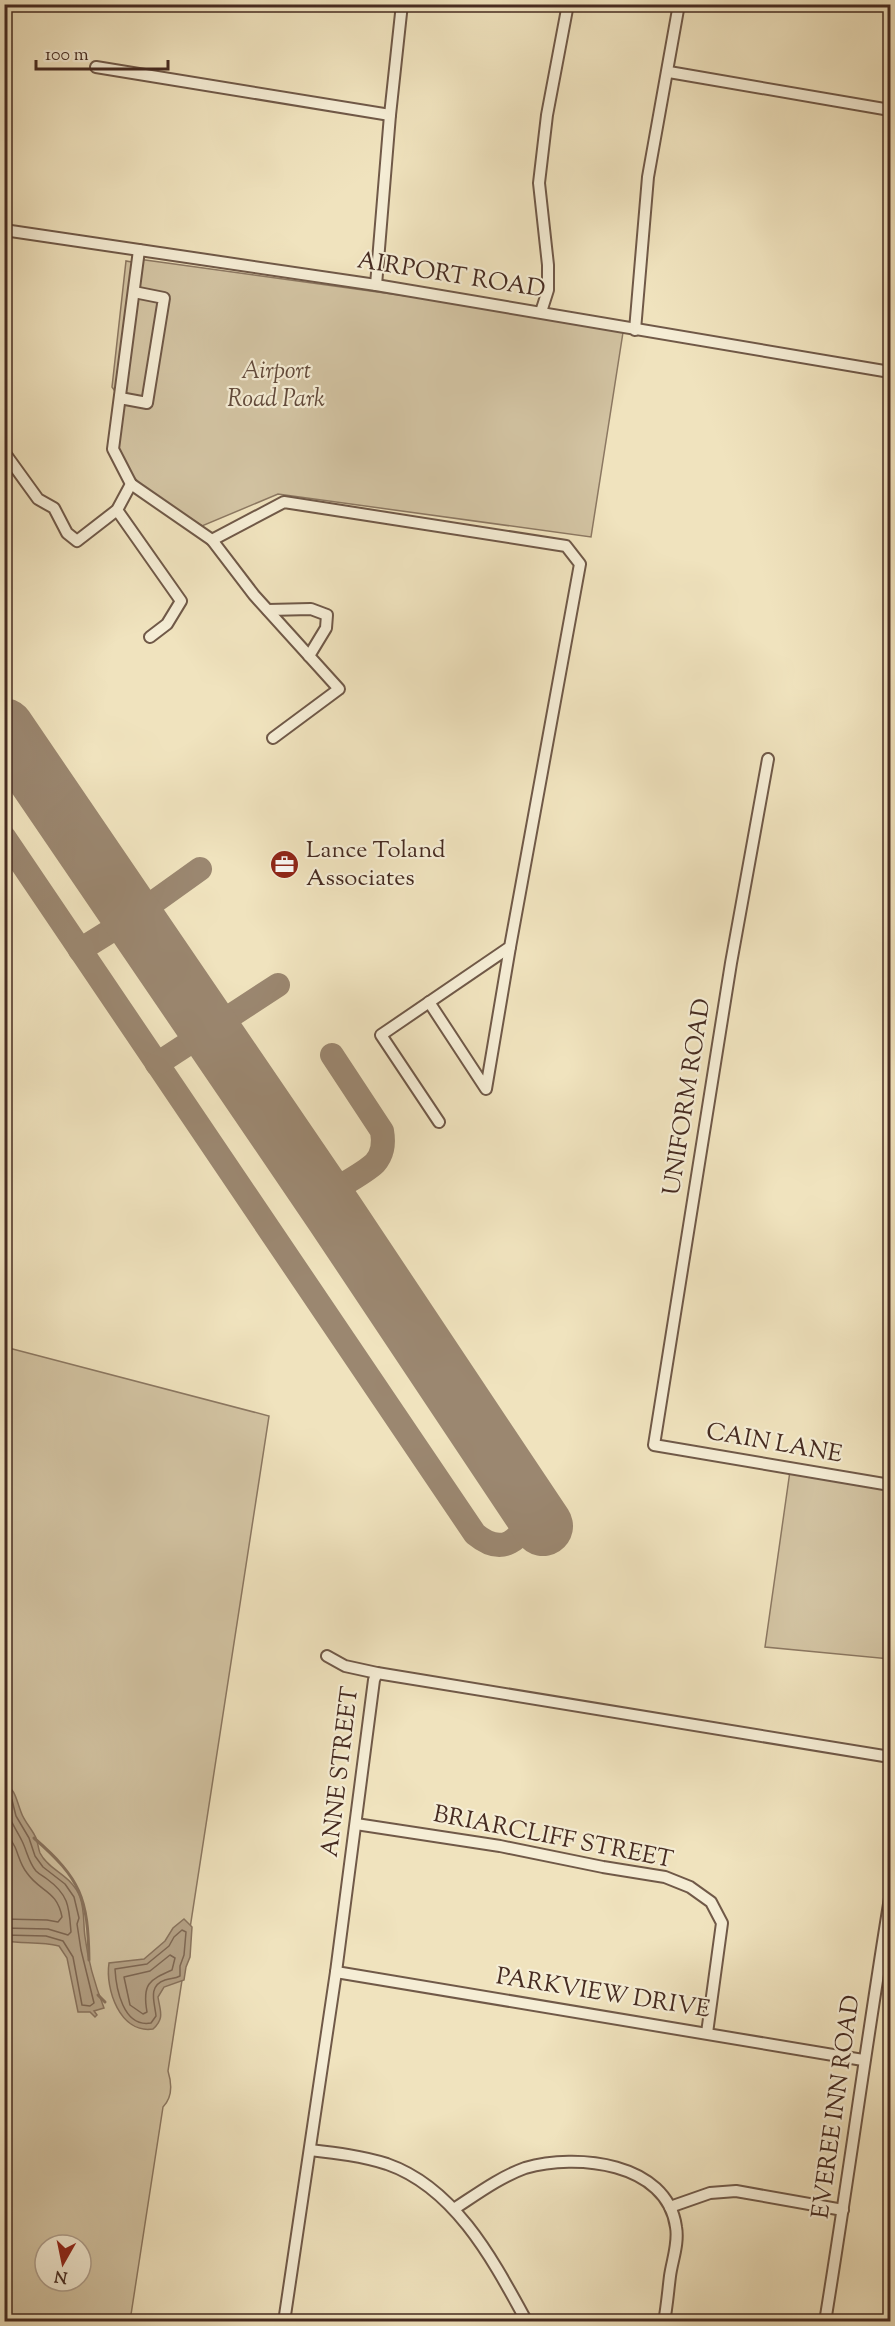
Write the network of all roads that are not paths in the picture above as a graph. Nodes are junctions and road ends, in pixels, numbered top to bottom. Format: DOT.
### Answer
graph roads {
  1 [pos="402,4"];
  2 [pos="568,4"];
  3 [pos="679,4"];
  4 [pos="96,67"];
  5 [pos="669,72"];
  6 [pos="891,110"];
  7 [pos="390,115"];
  8 [pos="4,230"];
  9 [pos="139,250"];
  10 [pos="376,285"];
  11 [pos="134,292"];
  12 [pos="541,312"];
  13 [pos="635,330"];
  14 [pos="891,372"];
  15 [pos="120,398"];
  16 [pos="4,452"];
  17 [pos="131,484"];
  18 [pos="117,510"];
  19 [pos="212,540"];
  20 [pos="267,610"];
  21 [pos="150,637"];
  22 [pos="309,656"];
  23 [pos="273,738"];
  24 [pos="768,759"];
  25 [pos="510,947"];
  26 [pos="429,1002"];
  27 [pos="439,1122"];
  28 [pos="655,1442"];
  29 [pos="891,1485"];
  30 [pos="327,1656"];
  31 [pos="377,1673"];
  32 [pos="891,1756"];
  33 [pos="356,1824"];
  34 [pos="891,1898"];
  35 [pos="336,1972"];
  36 [pos="707,2033"];
  37 [pos="863,2060"];
  38 [pos="310,2150"];
  39 [pos="670,2207"];
  40 [pos="454,2209"];
  41 [pos="843,2210"];
  42 [pos="284,2322"];
  43 [pos="527,2322"];
  44 [pos="664,2322"];
  45 [pos="825,2322"];
  1 -- 7 [label="street"];
  2 -- 12 [label="street"];
  3 -- 5 [label="street"];
  4 -- 7 [label="street"];
  5 -- 6 [label="street"];
  5 -- 13 [label="street"];
  7 -- 10 [label="street"];
  8 -- 9 [label="street, AIRPORT ROAD"];
  9 -- 10 [label="street, AIRPORT ROAD"];
  9 -- 11 [label="street"];
  10 -- 12 [label="street, AIRPORT ROAD"];
  11 -- 15 [label="street"];
  11 -- 15 [label="street"];
  12 -- 13 [label="street, AIRPORT ROAD"];
  13 -- 14 [label="street, AIRPORT ROAD"];
  15 -- 17 [label="street"];
  16 -- 18 [label="street"];
  17 -- 18 [label="street"];
  17 -- 19 [label="street"];
  18 -- 21 [label="street"];
  19 -- 20 [label="street"];
  19 -- 25 [label="street"];
  20 -- 22 [label="street"];
  20 -- 22 [label="street"];
  22 -- 23 [label="street"];
  24 -- 28 [label="street, UNIFORM ROAD"];
  25 -- 26 [label="street"];
  25 -- 26 [label="street"];
  26 -- 27 [label="street"];
  28 -- 29 [label="street, CAIN LANE"];
  30 -- 31 [label="street"];
  31 -- 32 [label="street, ANNE STREET"];
  31 -- 33 [label="street, ANNE STREET"];
  33 -- 35 [label="street, ANNE STREET"];
  33 -- 36 [label="street, BRIARCLIFF STREET"];
  34 -- 37 [label="street, EVEREE INN ROAD"];
  35 -- 36 [label="street, PARKVIEW DRIVE"];
  35 -- 38 [label="street, ANNE STREET"];
  36 -- 37 [label="street, PARKVIEW DRIVE"];
  37 -- 41 [label="street, EVEREE INN ROAD"];
  38 -- 40 [label="street"];
  38 -- 42 [label="street, ANNE STREET"];
  39 -- 40 [label="street"];
  39 -- 41 [label="street"];
  39 -- 44 [label="street"];
  40 -- 43 [label="street"];
  41 -- 45 [label="street, EVEREE INN ROAD"];
}
